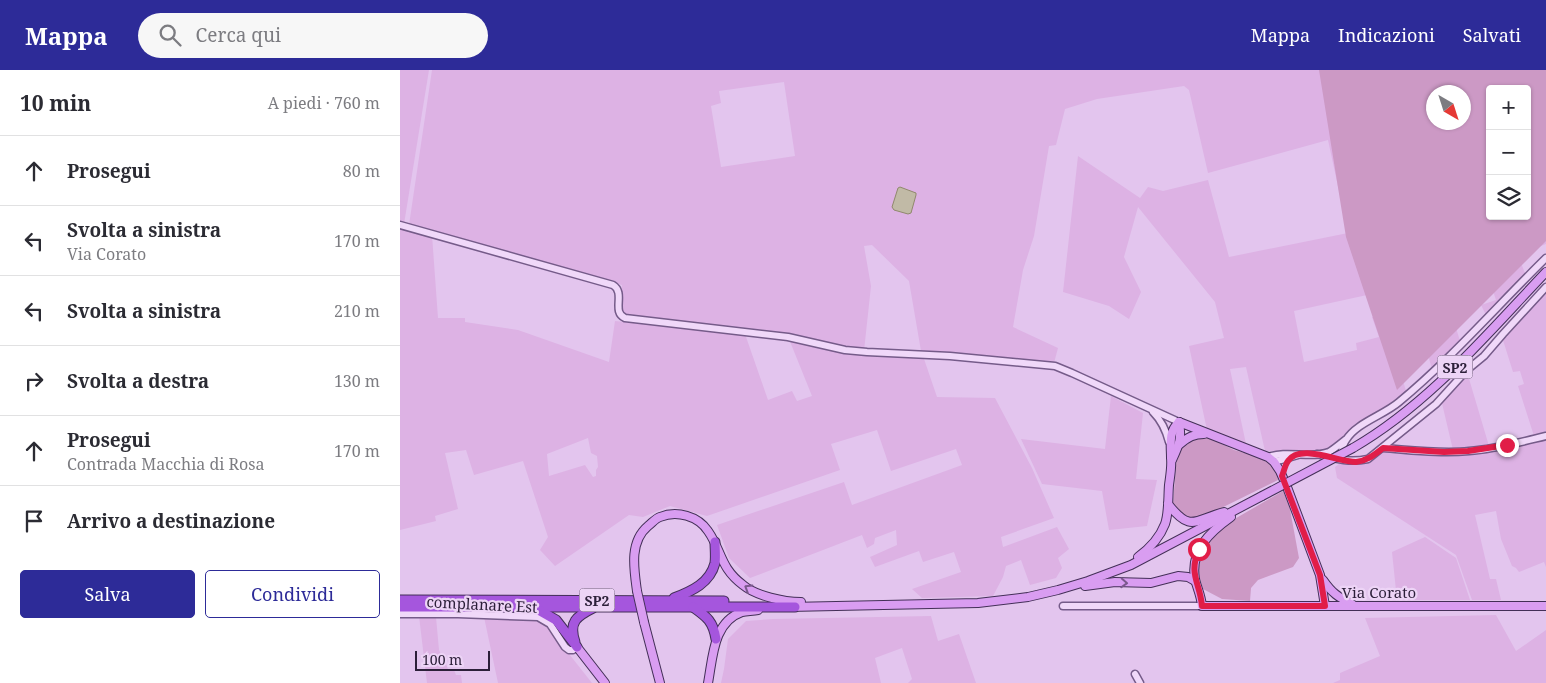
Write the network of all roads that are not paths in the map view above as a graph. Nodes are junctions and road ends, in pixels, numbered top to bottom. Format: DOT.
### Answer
graph roads {
  1 [pos="400,225"];
  2 [pos="1546,258"];
  3 [pos="1546,272"];
  4 [pos="1546,287"];
  5 [pos="1150,410"];
  6 [pos="1179,422"];
  7 [pos="1212,434"];
  8 [pos="1546,436"];
  9 [pos="1345,440"];
  10 [pos="1180,444"];
  11 [pos="1170,445"];
  12 [pos="1383,448"];
  13 [pos="1299,454"];
  14 [pos="1317,454"];
  15 [pos="1290,458"];
  16 [pos="1172,460"];
  17 [pos="1271,460"];
  18 [pos="1346,461"];
  19 [pos="1282,476"];
  20 [pos="1253,501"];
  21 [pos="1168,504"];
  22 [pos="1238,508"];
  23 [pos="715,542"];
  24 [pos="1117,570"];
  25 [pos="1320,575"];
  26 [pos="1195,581"];
  27 [pos="1058,590"];
  28 [pos="1330,591"];
  29 [pos="400,600"];
  30 [pos="669,600"];
  31 [pos="794,604"];
  32 [pos="400,606"];
  33 [pos="1063,606"];
  34 [pos="1202,606"];
  35 [pos="1325,606"];
  36 [pos="1356,606"];
  37 [pos="1546,606"];
  38 [pos="532,607"];
  39 [pos="596,607"];
  40 [pos="692,607"];
  41 [pos="400,614"];
  42 [pos="716,639"];
  43 [pos="577,647"];
  44 [pos="1135,674"];
  45 [pos="660,681"];
  46 [pos="605,683"];
  47 [pos="708,683"];
  48 [pos="1140,683"];
  1 -- 5 [label="street"];
  2 -- 9 [label="street"];
  3 -- 20 [label="main road, SP2, bridge"];
  4 -- 12 [label="street"];
  5 -- 6 [label="street"];
  5 -- 11 [label="street"];
  6 -- 7 [label="main road"];
  6 -- 10 [label="main road"];
  6 -- 11 [label="main road"];
  7 -- 10 [label="main road"];
  7 -- 17 [label="main road"];
  8 -- 12 [label="street"];
  9 -- 14 [label="street"];
  9 -- 18 [label="street"];
  10 -- 16 [label="main road"];
  11 -- 16 [label="main road"];
  12 -- 18 [label="street"];
  13 -- 14 [label="street"];
  13 -- 15 [label="street"];
  13 -- 17 [label="street"];
  14 -- 18 [label="street"];
  15 -- 17 [label="street"];
  15 -- 19 [label="street"];
  16 -- 21 [label="main road"];
  17 -- 19 [label="main road"];
  19 -- 25 [label="main road"];
  20 -- 22 [label="main road, SP2"];
  20 -- 26 [label="main road"];
  21 -- 22 [label="main road"];
  21 -- 24 [label="main road"];
  22 -- 24 [label="main road, SP2"];
  23 -- 30 [label="highway"];
  31 -- 23 [label="main road, one-way"];
  23 -- 45 [label="main road, bridge"];
  24 -- 27 [label="main road, SP2"];
  25 -- 28 [label="main road"];
  25 -- 35 [label="main road"];
  27 -- 26 [label="main road, one-way"];
  26 -- 34 [label="main road"];
  27 -- 31 [label="main road, SP2"];
  28 -- 35 [label="main road"];
  28 -- 36 [label="main road"];
  29 -- 30 [label="highway, SP2"];
  30 -- 31 [label="highway, SP2"];
  31 -- 40 [label="highway, SP2"];
  31 -- 42 [label="main road"];
  32 -- 38 [label="highway, SP2"];
  33 -- 34 [label="street, Via Corato"];
  34 -- 35 [label="main road, Via Corato"];
  35 -- 36 [label="main road, Via Corato"];
  36 -- 37 [label="main road, Via Corato"];
  38 -- 39 [label="highway, SP2"];
  38 -- 43 [label="highway"];
  39 -- 40 [label="highway, SP2"];
  39 -- 43 [label="highway"];
  40 -- 42 [label="highway"];
  41 -- 43 [label="street, complanare Est"];
  42 -- 47 [label="main road"];
  43 -- 46 [label="main road"];
  44 -- 48 [label="street"];
}
